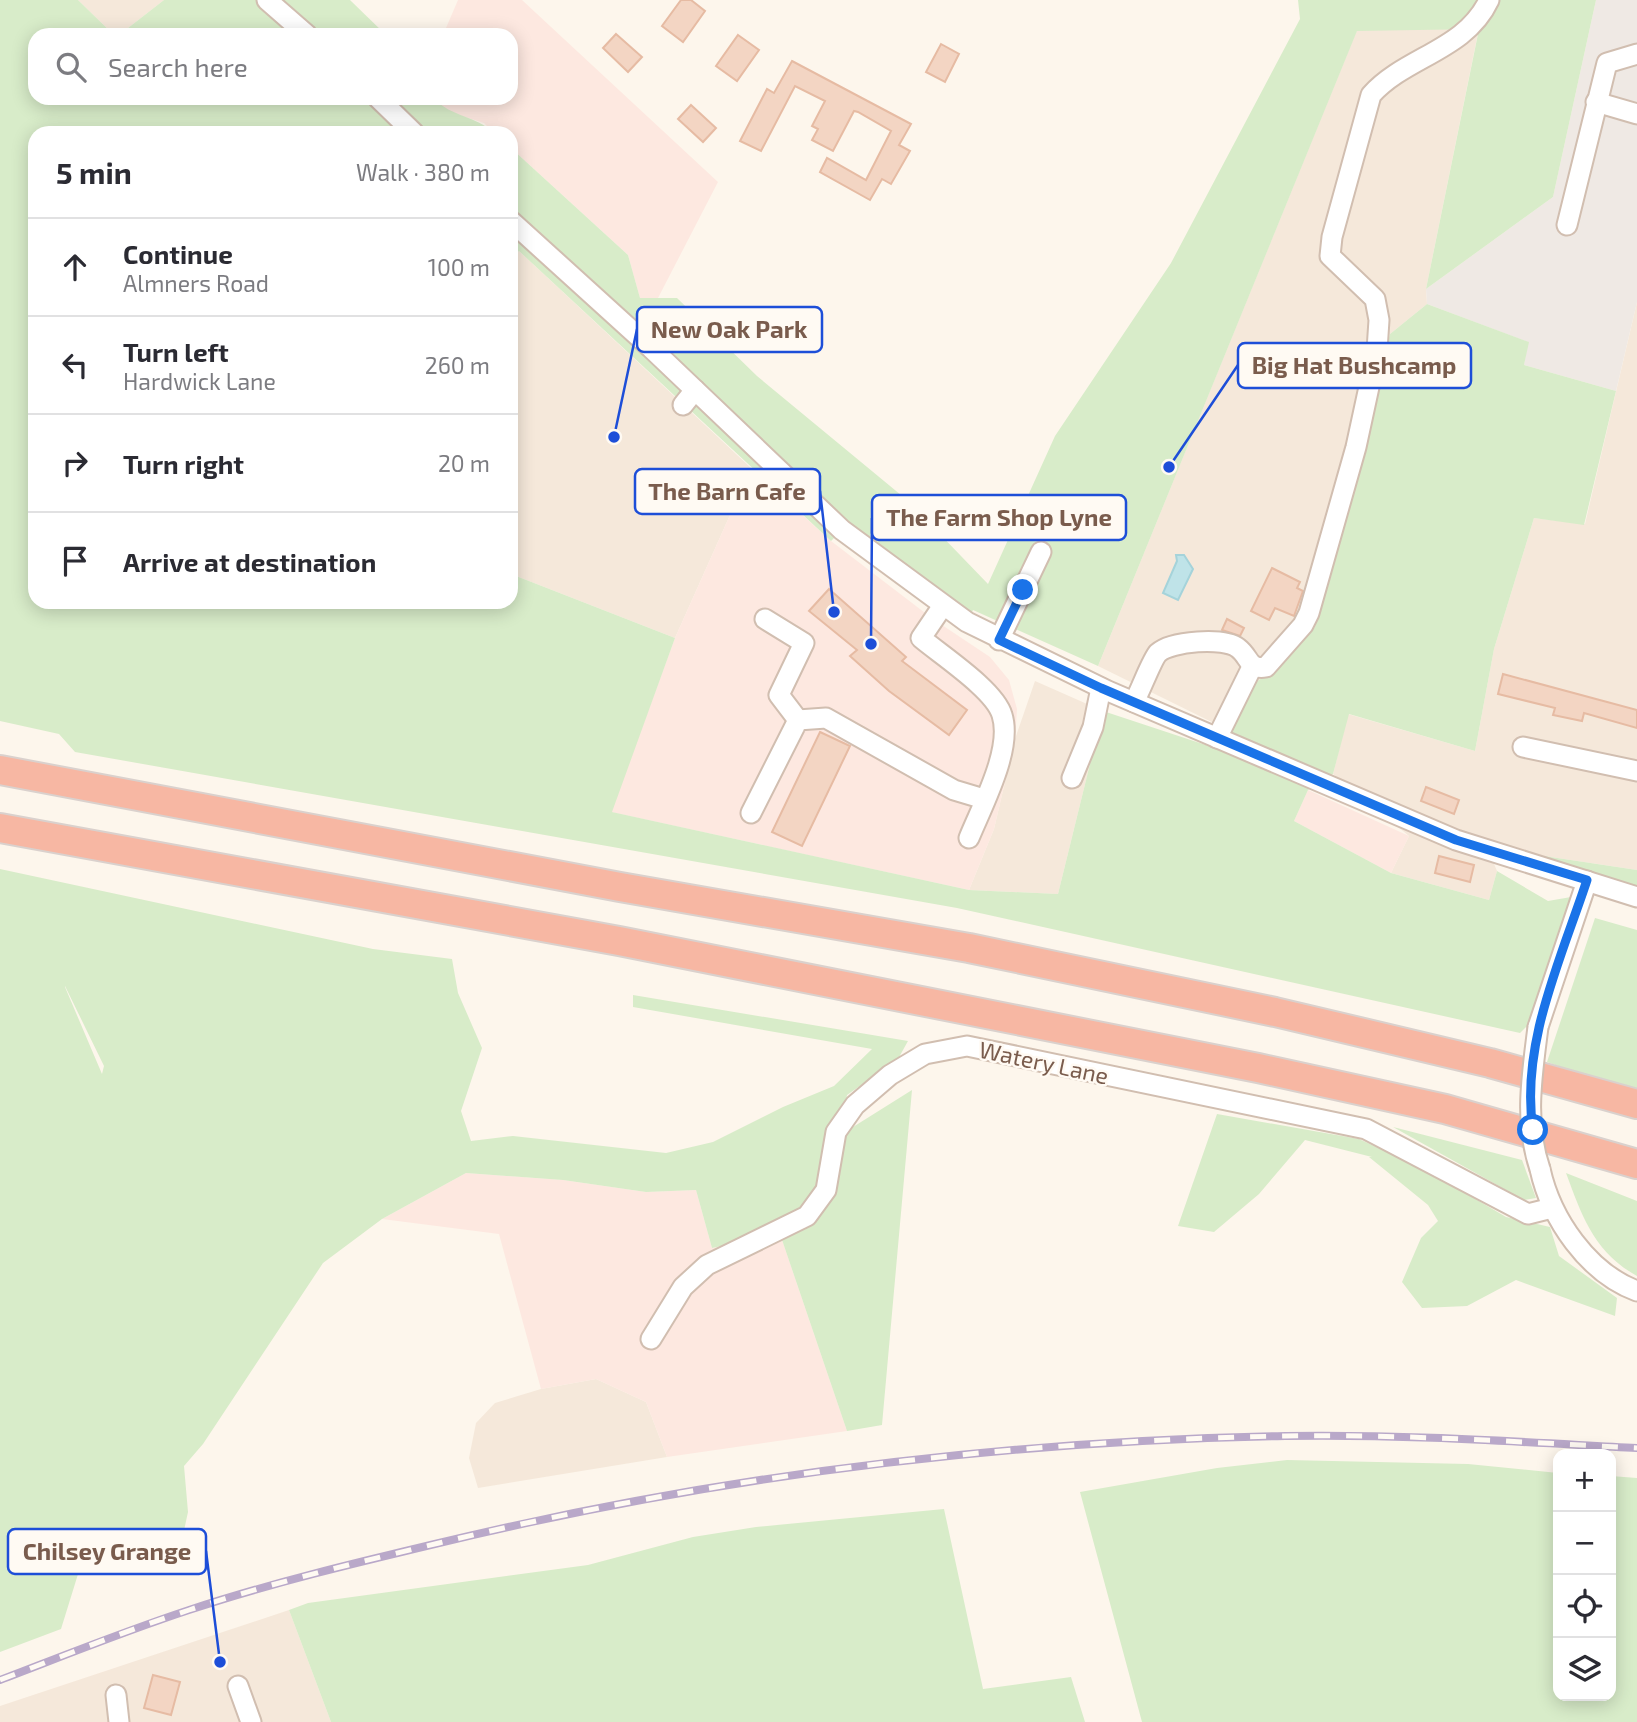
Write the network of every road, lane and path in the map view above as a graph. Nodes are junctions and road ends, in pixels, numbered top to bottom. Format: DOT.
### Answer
graph roads {
  1 [pos="267,0"];
  2 [pos="1489,0"];
  3 [pos="299,28"];
  4 [pos="1637,54"];
  5 [pos="1596,102"];
  6 [pos="385,105"];
  7 [pos="1637,114"];
  8 [pos="407,126"];
  9 [pos="1567,225"];
  10 [pos="518,228"];
  11 [pos="1041,552"];
  12 [pos="942,607"];
  13 [pos="765,619"];
  14 [pos="999,640"];
  15 [pos="1252,667"];
  16 [pos="1101,688"];
  17 [pos="1134,702"];
  18 [pos="798,720"];
  19 [pos="1217,738"];
  20 [pos="1522,747"];
  21 [pos="0,770"];
  22 [pos="1637,771"];
  23 [pos="1072,778"];
  24 [pos="984,799"];
  25 [pos="751,813"];
  26 [pos="0,828"];
  27 [pos="969,838"];
  28 [pos="1587,880"];
  29 [pos="1637,897"];
  30 [pos="1637,1104"];
  31 [pos="1637,1164"];
  32 [pos="1552,1208"];
  33 [pos="1637,1291"];
  34 [pos="650,1339"];
  35 [pos="238,1686"];
  36 [pos="116,1695"];
  37 [pos="124,1721"];
  38 [pos="251,1722"];
  1 -- 3 [label="street"];
  2 -- 15 [label="street"];
  4 -- 5 [label="street"];
  5 -- 7 [label="street"];
  5 -- 9 [label="street"];
  6 -- 8 [label="street"];
  10 -- 12 [label="street"];
  11 -- 14 [label="street"];
  12 -- 14 [label="street"];
  12 -- 24 [label="street"];
  13 -- 18 [label="street"];
  14 -- 16 [label="street"];
  15 -- 17 [label="street"];
  15 -- 19 [label="street"];
  16 -- 17 [label="street"];
  16 -- 23 [label="street"];
  17 -- 19 [label="street"];
  18 -- 24 [label="street"];
  18 -- 25 [label="street"];
  19 -- 28 [label="street"];
  20 -- 22 [label="street"];
  21 -- 30 [label="highway"];
  24 -- 27 [label="street"];
  26 -- 31 [label="highway"];
  28 -- 29 [label="street"];
  28 -- 32 [label="street, bridge"];
  32 -- 33 [label="street"];
  32 -- 34 [label="street, Watery Lane"];
  35 -- 38 [label="street"];
  36 -- 37 [label="street"];
}
